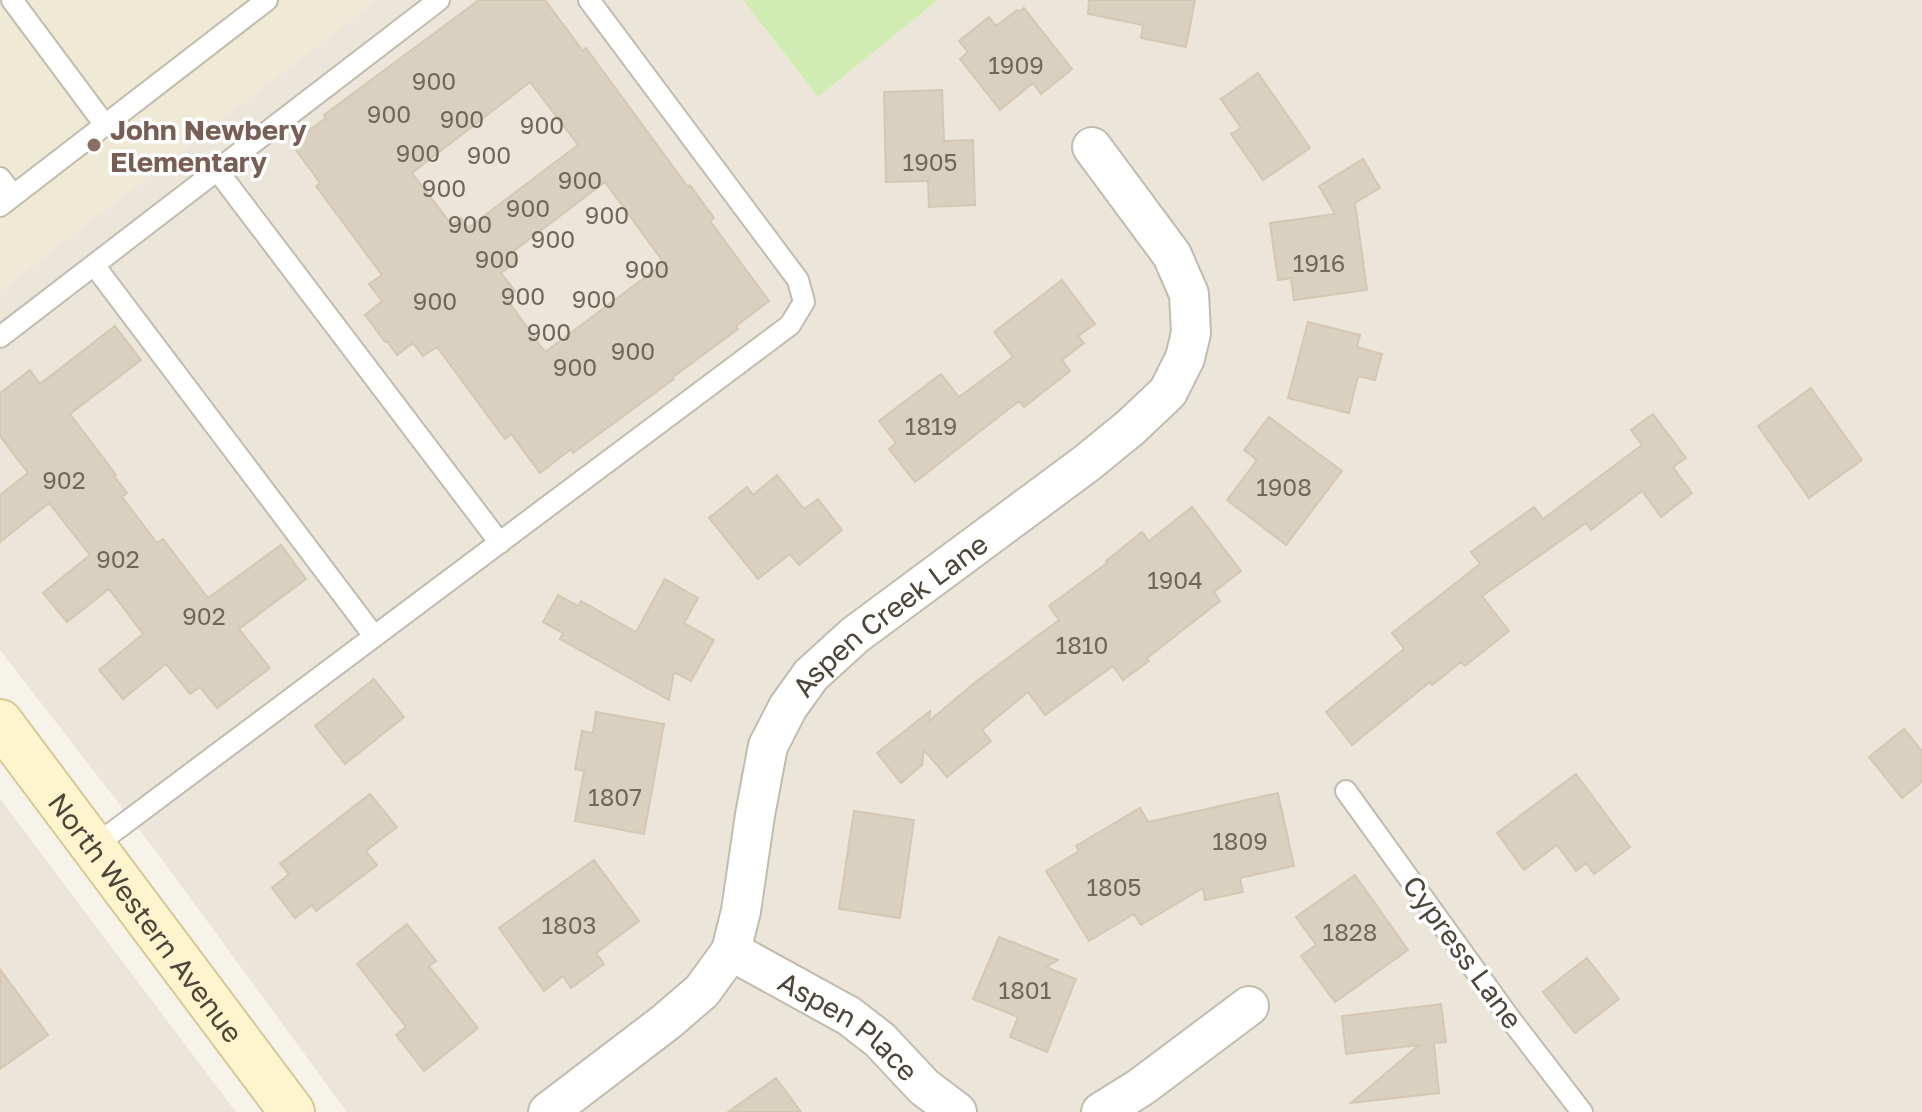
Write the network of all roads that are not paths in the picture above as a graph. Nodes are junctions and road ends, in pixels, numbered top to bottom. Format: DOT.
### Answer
graph roads {
  1 [pos="12,0"];
  2 [pos="267,0"];
  3 [pos="439,0"];
  4 [pos="589,0"];
  5 [pos="105,125"];
  6 [pos="1092,147"];
  7 [pos="217,170"];
  8 [pos="0,178"];
  9 [pos="7,200"];
  10 [pos="94,265"];
  11 [pos="0,337"];
  12 [pos="500,543"];
  13 [pos="374,636"];
  14 [pos="0,722"];
  15 [pos="1346,791"];
  16 [pos="93,847"];
  17 [pos="731,951"];
  18 [pos="1249,1006"];
  19 [pos="292,1112"];
  20 [pos="548,1112"];
  21 [pos="957,1112"];
  22 [pos="1101,1112"];
  23 [pos="1582,1112"];
  1 -- 5 [label="lane"];
  2 -- 5 [label="lane"];
  3 -- 7 [label="lane"];
  4 -- 12 [label="lane"];
  5 -- 9 [label="lane"];
  6 -- 17 [label="street, Aspen Creek Lane"];
  7 -- 10 [label="lane"];
  7 -- 12 [label="lane"];
  8 -- 9 [label="lane"];
  10 -- 11 [label="lane"];
  10 -- 13 [label="lane"];
  12 -- 13 [label="lane"];
  13 -- 16 [label="lane"];
  14 -- 16 [label="main road, North Western Avenue"];
  15 -- 23 [label="lane, Cypress Lane"];
  16 -- 19 [label="main road, North Western Avenue"];
  17 -- 20 [label="street, Aspen Creek Lane"];
  17 -- 21 [label="street, Aspen Place"];
  18 -- 22 [label="street"];
}
